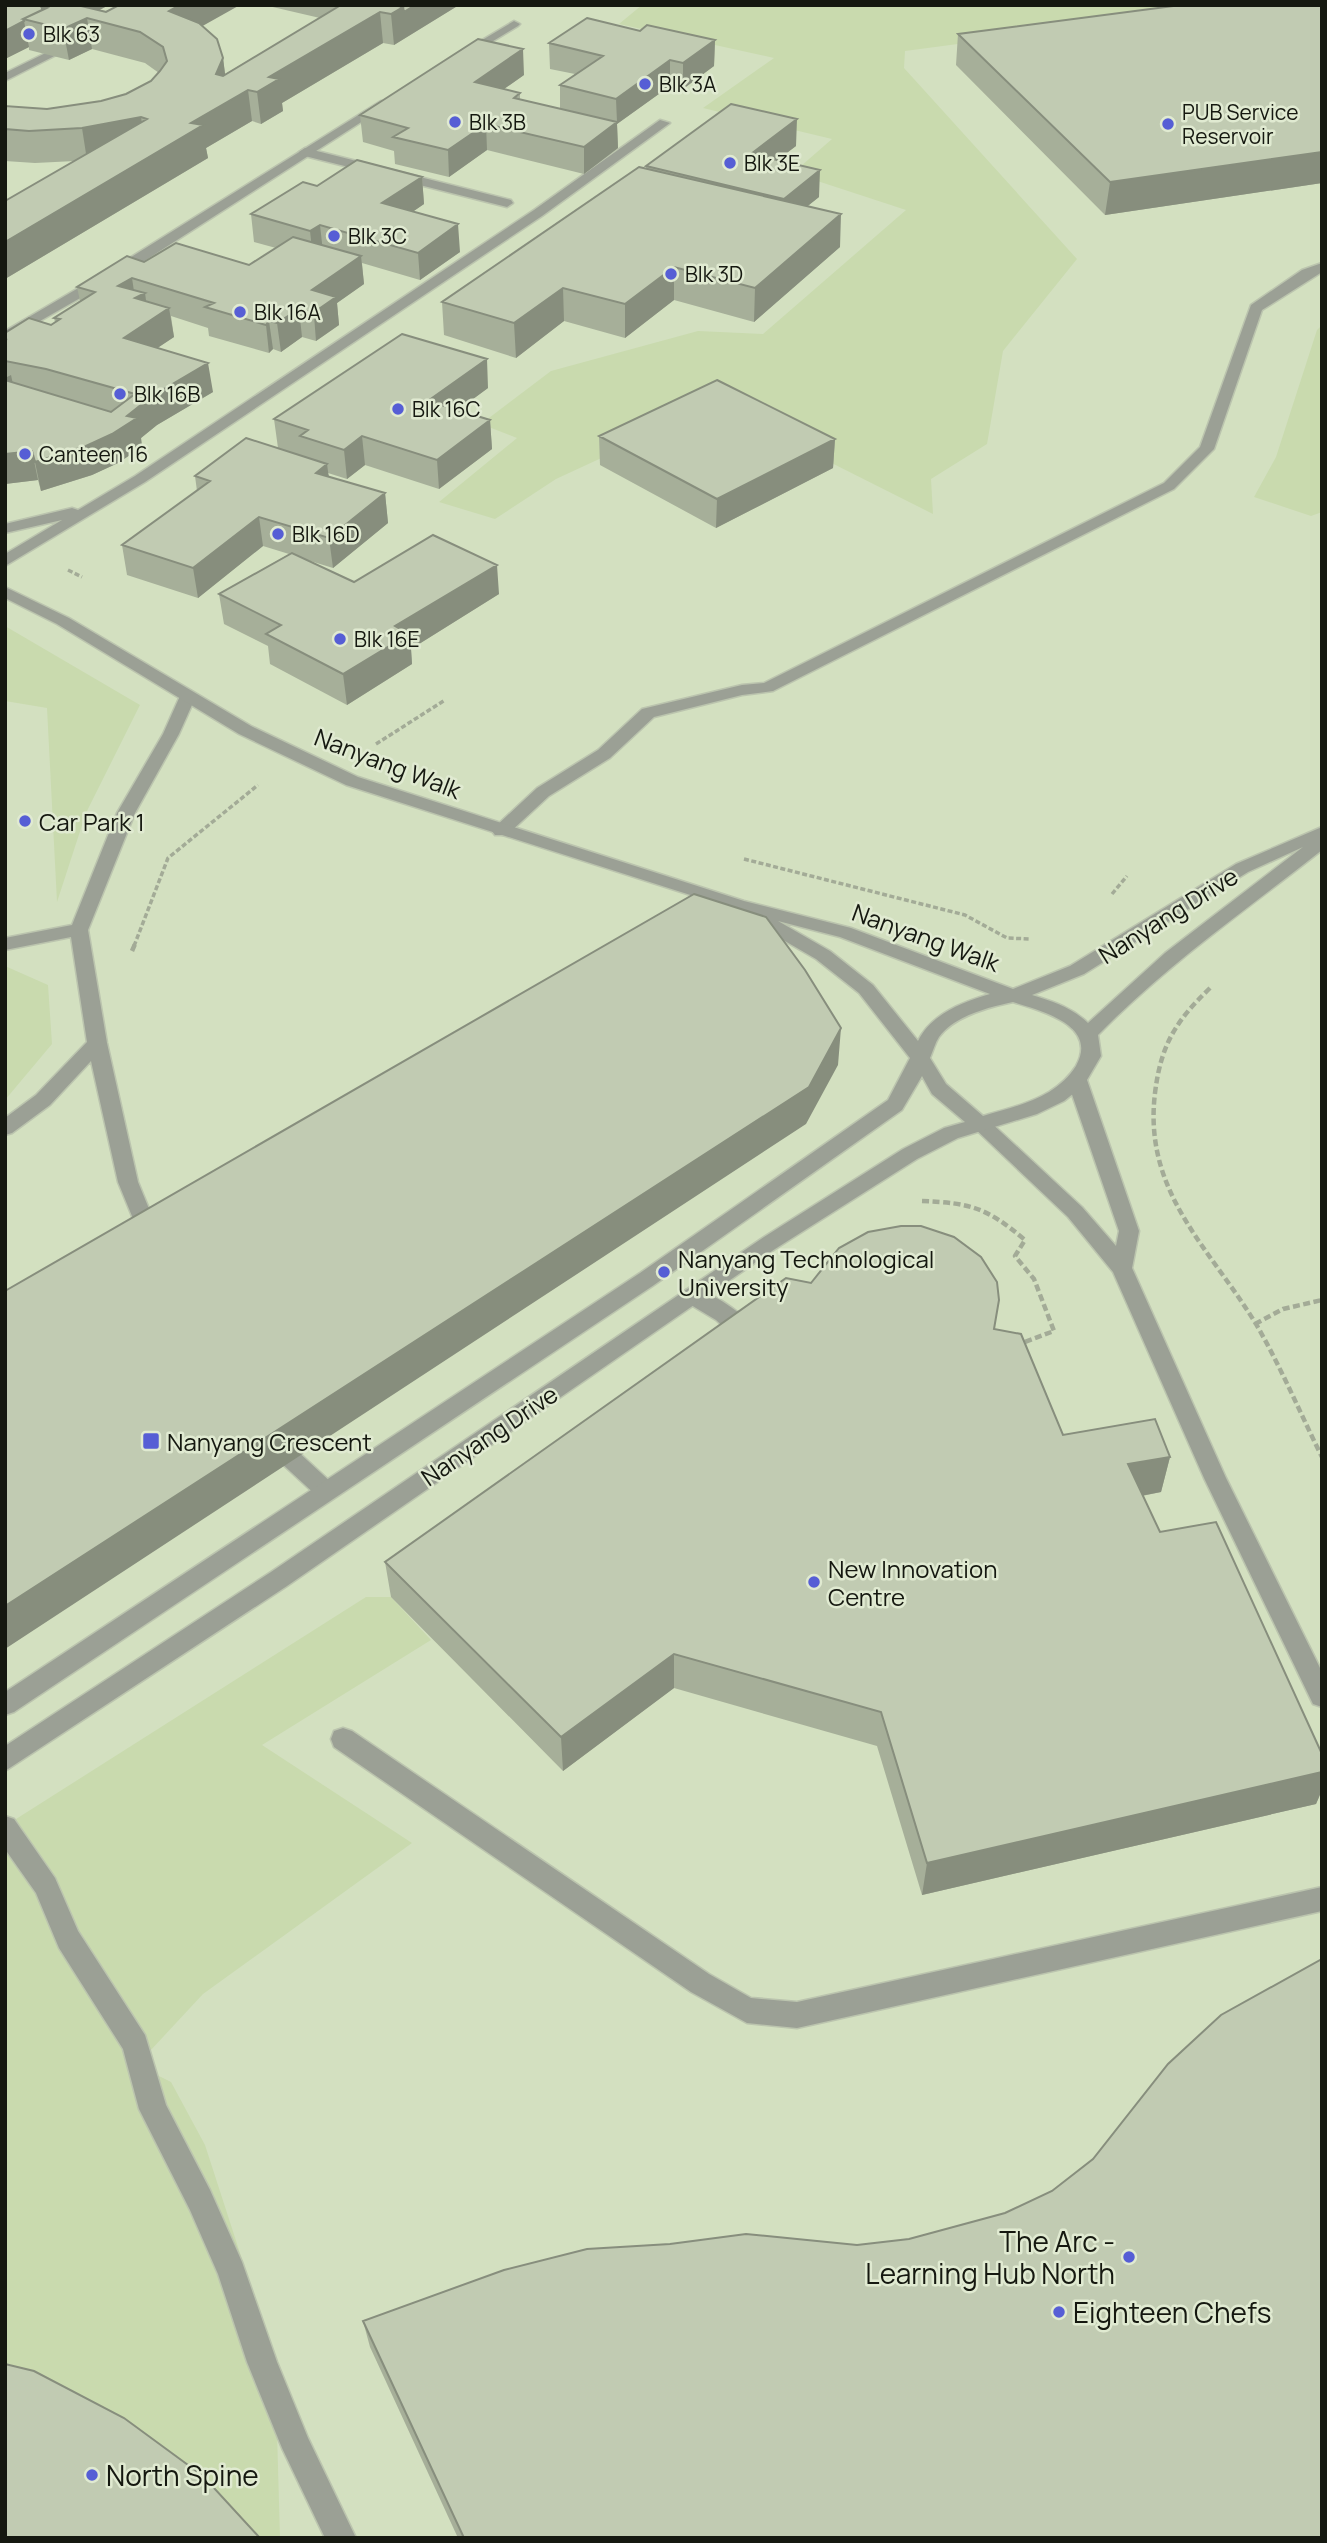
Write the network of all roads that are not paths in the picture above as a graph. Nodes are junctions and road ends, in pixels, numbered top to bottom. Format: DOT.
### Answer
graph roads {
  1 [pos="514,24"];
  2 [pos="87,36"];
  3 [pos="456,60"];
  4 [pos="5,78"];
  5 [pos="398,96"];
  6 [pos="664,123"];
  7 [pos="305,152"];
  8 [pos="507,203"];
  9 [pos="1322,267"];
  10 [pos="5,337"];
  11 [pos="140,479"];
  12 [pos="5,529"];
  13 [pos="5,561"];
  14 [pos="5,592"];
  15 [pos="188,696"];
  16 [pos="501,831"];
  17 [pos="1322,832"];
  18 [pos="1322,841"];
  19 [pos="739,906"];
  20 [pos="79,930"];
  21 [pos="5,944"];
  22 [pos="1013,996"];
  23 [pos="1088,1034"];
  24 [pos="97,1043"];
  25 [pos="920,1057"];
  26 [pos="1077,1080"];
  27 [pos="980,1124"];
  28 [pos="5,1128"];
  29 [pos="159,1256"];
  30 [pos="1122,1268"];
  31 [pos="693,1296"];
  32 [pos="751,1339"];
  33 [pos="263,1427"];
  34 [pos="326,1491"];
  35 [pos="1322,1697"];
  36 [pos="5,1705"];
  37 [pos="343,1739"];
  38 [pos="6,1760"];
  39 [pos="5,1768"];
  40 [pos="5,1827"];
  41 [pos="1322,1899"];
  42 [pos="341,2538"];
  1 -- 3 [label="street"];
  2 -- 4 [label="street"];
  5 -- 7 [label="street"];
  6 -- 11 [label="street"];
  7 -- 8 [label="street"];
  7 -- 10 [label="street"];
  9 -- 16 [label="street"];
  11 -- 12 [label="street"];
  11 -- 13 [label="street"];
  14 -- 15 [label="street, Nanyang Walk"];
  15 -- 16 [label="street, Nanyang Walk"];
  15 -- 20 [label="street"];
  16 -- 19 [label="street, Nanyang Walk"];
  17 -- 22 [label="street, Nanyang Drive"];
  18 -- 23 [label="street, Nanyang Drive"];
  19 -- 22 [label="street, Nanyang Walk"];
  19 -- 25 [label="street, Nanyang Walk"];
  20 -- 21 [label="street"];
  20 -- 24 [label="street"];
  22 -- 23 [label="street"];
  22 -- 25 [label="street"];
  23 -- 26 [label="street"];
  24 -- 28 [label="street"];
  24 -- 29 [label="street"];
  25 -- 27 [label="street"];
  25 -- 34 [label="street, Nanyang Drive"];
  26 -- 27 [label="street"];
  26 -- 30 [label="street"];
  27 -- 30 [label="street"];
  27 -- 31 [label="street, Nanyang Drive"];
  30 -- 35 [label="street"];
  31 -- 32 [label="street"];
  31 -- 38 [label="street, Nanyang Drive"];
  33 -- 34 [label="street"];
  34 -- 36 [label="street, Nanyang Drive"];
  37 -- 41 [label="street"];
  38 -- 39 [label="street"];
  40 -- 42 [label="street"];
}
